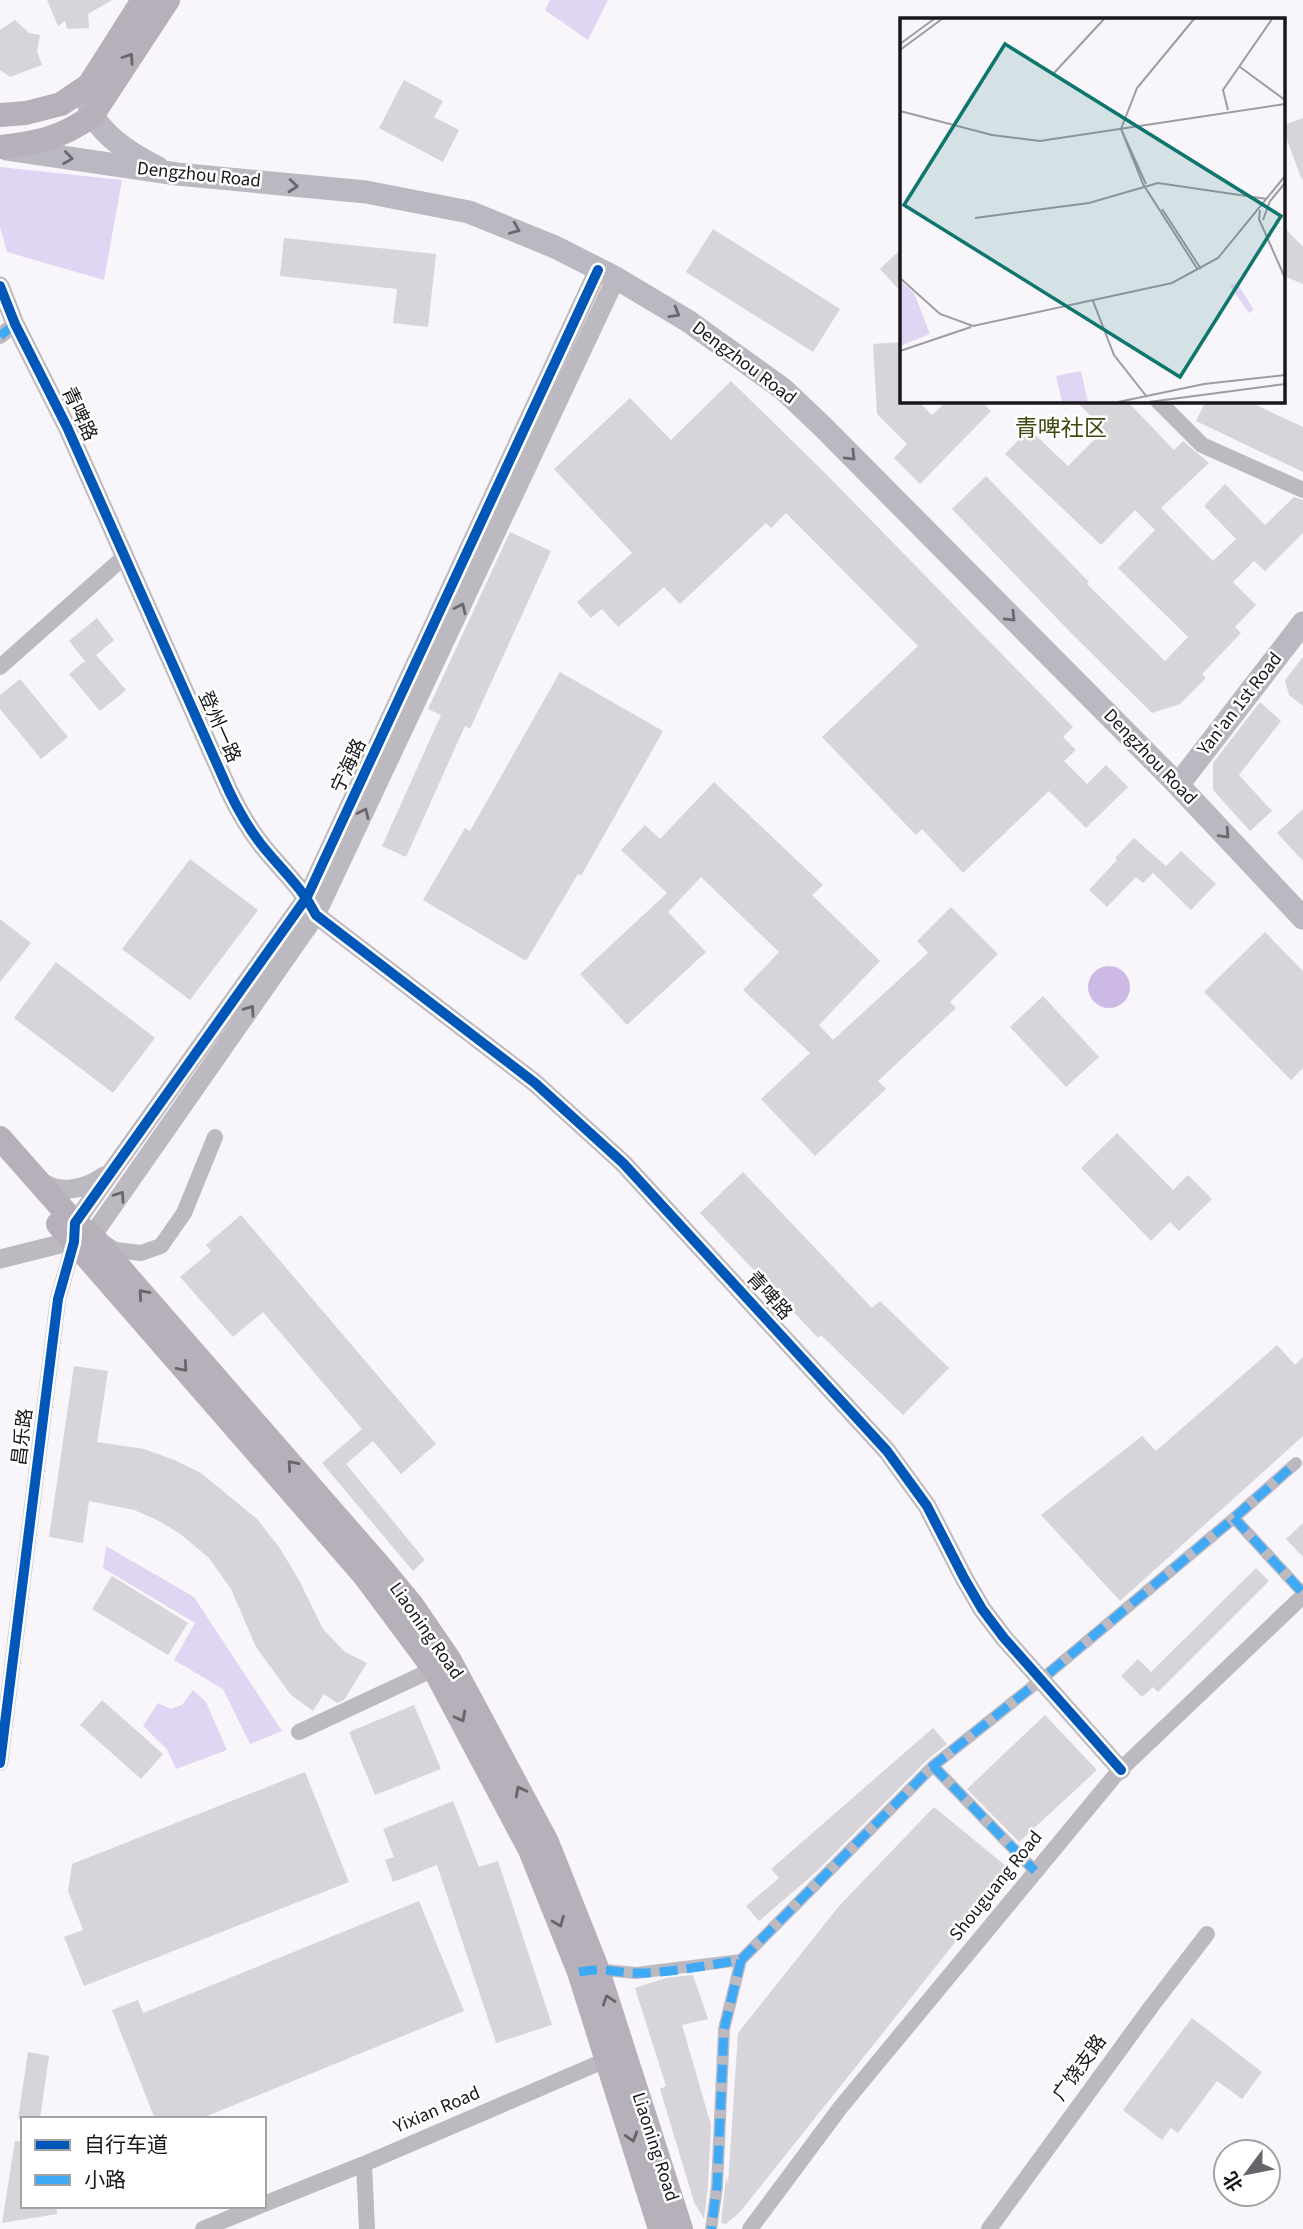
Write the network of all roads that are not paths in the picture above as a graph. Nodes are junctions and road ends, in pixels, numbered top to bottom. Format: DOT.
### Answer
graph roads {
  1 [pos="143,0"];
  2 [pos="168,0"];
  3 [pos="89,85"];
  4 [pos="0,115"];
  5 [pos="92,116"];
  6 [pos="0,148"];
  7 [pos="177,174"];
  8 [pos="607,274"];
  9 [pos="0,286"];
  10 [pos="8,330"];
  11 [pos="1159,402"];
  12 [pos="1303,490"];
  13 [pos="124,557"];
  14 [pos="1303,623"];
  15 [pos="0,667"];
  16 [pos="1178,785"];
  17 [pos="307,897"];
  18 [pos="316,915"];
  19 [pos="1303,918"];
  20 [pos="215,1137"];
  21 [pos="0,1138"];
  22 [pos="0,1157"];
  23 [pos="111,1171"];
  24 [pos="33,1176"];
  25 [pos="80,1234"];
  26 [pos="0,1259"];
  27 [pos="1296,1463"];
  28 [pos="1234,1518"];
  29 [pos="1303,1594"];
  30 [pos="434,1669"];
  31 [pos="1049,1673"];
  32 [pos="1033,1686"];
  33 [pos="299,1732"];
  34 [pos="0,1763"];
  35 [pos="933,1766"];
  36 [pos="1121,1770"];
  37 [pos="1035,1871"];
  38 [pos="1207,1934"];
  39 [pos="741,1960"];
  40 [pos="588,1970"];
  41 [pos="616,2055"];
  42 [pos="364,2164"];
  43 [pos="266,2203"];
  44 [pos="254,2208"];
  45 [pos="203,2229"];
  46 [pos="367,2229"];
  47 [pos="660,2229"];
  48 [pos="681,2229"];
  49 [pos="711,2229"];
  50 [pos="750,2229"];
  51 [pos="989,2229"];
  1 -- 3 [label="main road"];
  5 -- 2 [label="main road, one-way"];
  3 -- 4 [label="main road"];
  3 -- 5 [label="main road"];
  5 -- 6 [label="main road"];
  5 -- 7 [label="main road"];
  6 -- 7 [label="main road, Dengzhou Road, one-way"];
  7 -- 8 [label="main road, Dengzhou Road, one-way"];
  8 -- 16 [label="main road, Dengzhou Road, one-way"];
  8 -- 17 [label="street, 宁海路"];
  18 -- 8 [label="street, 宁海路, one-way"];
  9 -- 10 [label="street, 青啤路"];
  10 -- 13 [label="street, 青啤路"];
  11 -- 12 [label="street"];
  13 -- 15 [label="street"];
  13 -- 17 [label="street, 登州一路"];
  14 -- 16 [label="main road, Yan'an 1st Road"];
  16 -- 19 [label="main road, Dengzhou Road, one-way"];
  17 -- 18 [label="street, 登州一路"];
  17 -- 23 [label="street, 宁海路"];
  25 -- 18 [label="street, 宁海路, one-way"];
  18 -- 36 [label="street, 青啤路"];
  20 -- 25 [label="street"];
  21 -- 24 [label="main road, Liaoning Road"];
  22 -- 25 [label="main road, Liaoning Road"];
  23 -- 24 [label="street"];
  23 -- 25 [label="street, 宁海路"];
  24 -- 25 [label="main road, Liaoning Road"];
  25 -- 26 [label="street"];
  25 -- 30 [label="main road, Liaoning Road, one-way"];
  25 -- 34 [label="street, 昌乐路"];
  40 -- 25 [label="main road, Liaoning Road, one-way"];
  27 -- 28 [label="street"];
  28 -- 29 [label="street"];
  28 -- 31 [label="street"];
  29 -- 36 [label="street, Shouguang Road"];
  30 -- 33 [label="street"];
  30 -- 40 [label="main road, Liaoning Road, one-way"];
  32 -- 35 [label="street"];
  35 -- 37 [label="street"];
  35 -- 39 [label="street"];
  36 -- 37 [label="street, Shouguang Road"];
  37 -- 50 [label="street, Shouguang Road"];
  38 -- 51 [label="street, 广饶支路"];
  39 -- 40 [label="street"];
  39 -- 49 [label="street"];
  40 -- 41 [label="main road, Liaoning Road"];
  41 -- 42 [label="street, Yixian Road"];
  41 -- 47 [label="main road, Liaoning Road, one-way"];
  41 -- 48 [label="main road, Liaoning Road"];
  42 -- 43 [label="street, Yixian Road"];
  42 -- 46 [label="street"];
  44 -- 45 [label="street"];
}
